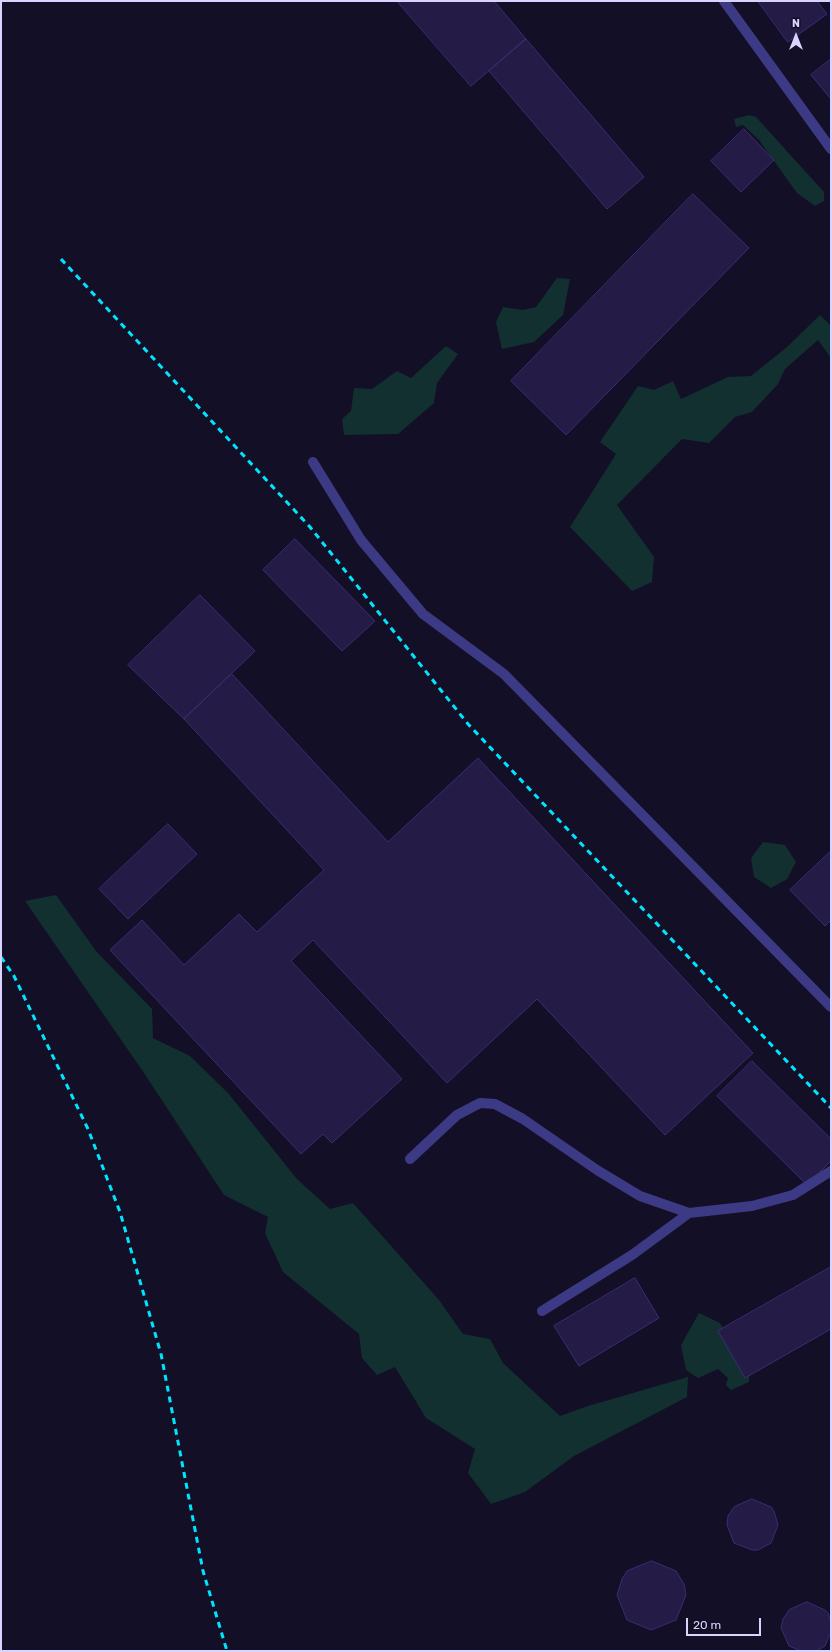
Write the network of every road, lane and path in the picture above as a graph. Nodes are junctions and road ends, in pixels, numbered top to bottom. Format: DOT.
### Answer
graph roads {
  1 [pos="724,1"];
  2 [pos="831,149"];
  3 [pos="313,462"];
  4 [pos="831,1007"];
  5 [pos="410,1159"];
  6 [pos="831,1171"];
  7 [pos="689,1213"];
  8 [pos="542,1311"];
  1 -- 2 [label="street"];
  3 -- 4 [label="street"];
  5 -- 7 [label="street"];
  6 -- 7 [label="street"];
  7 -- 8 [label="street"];
}
